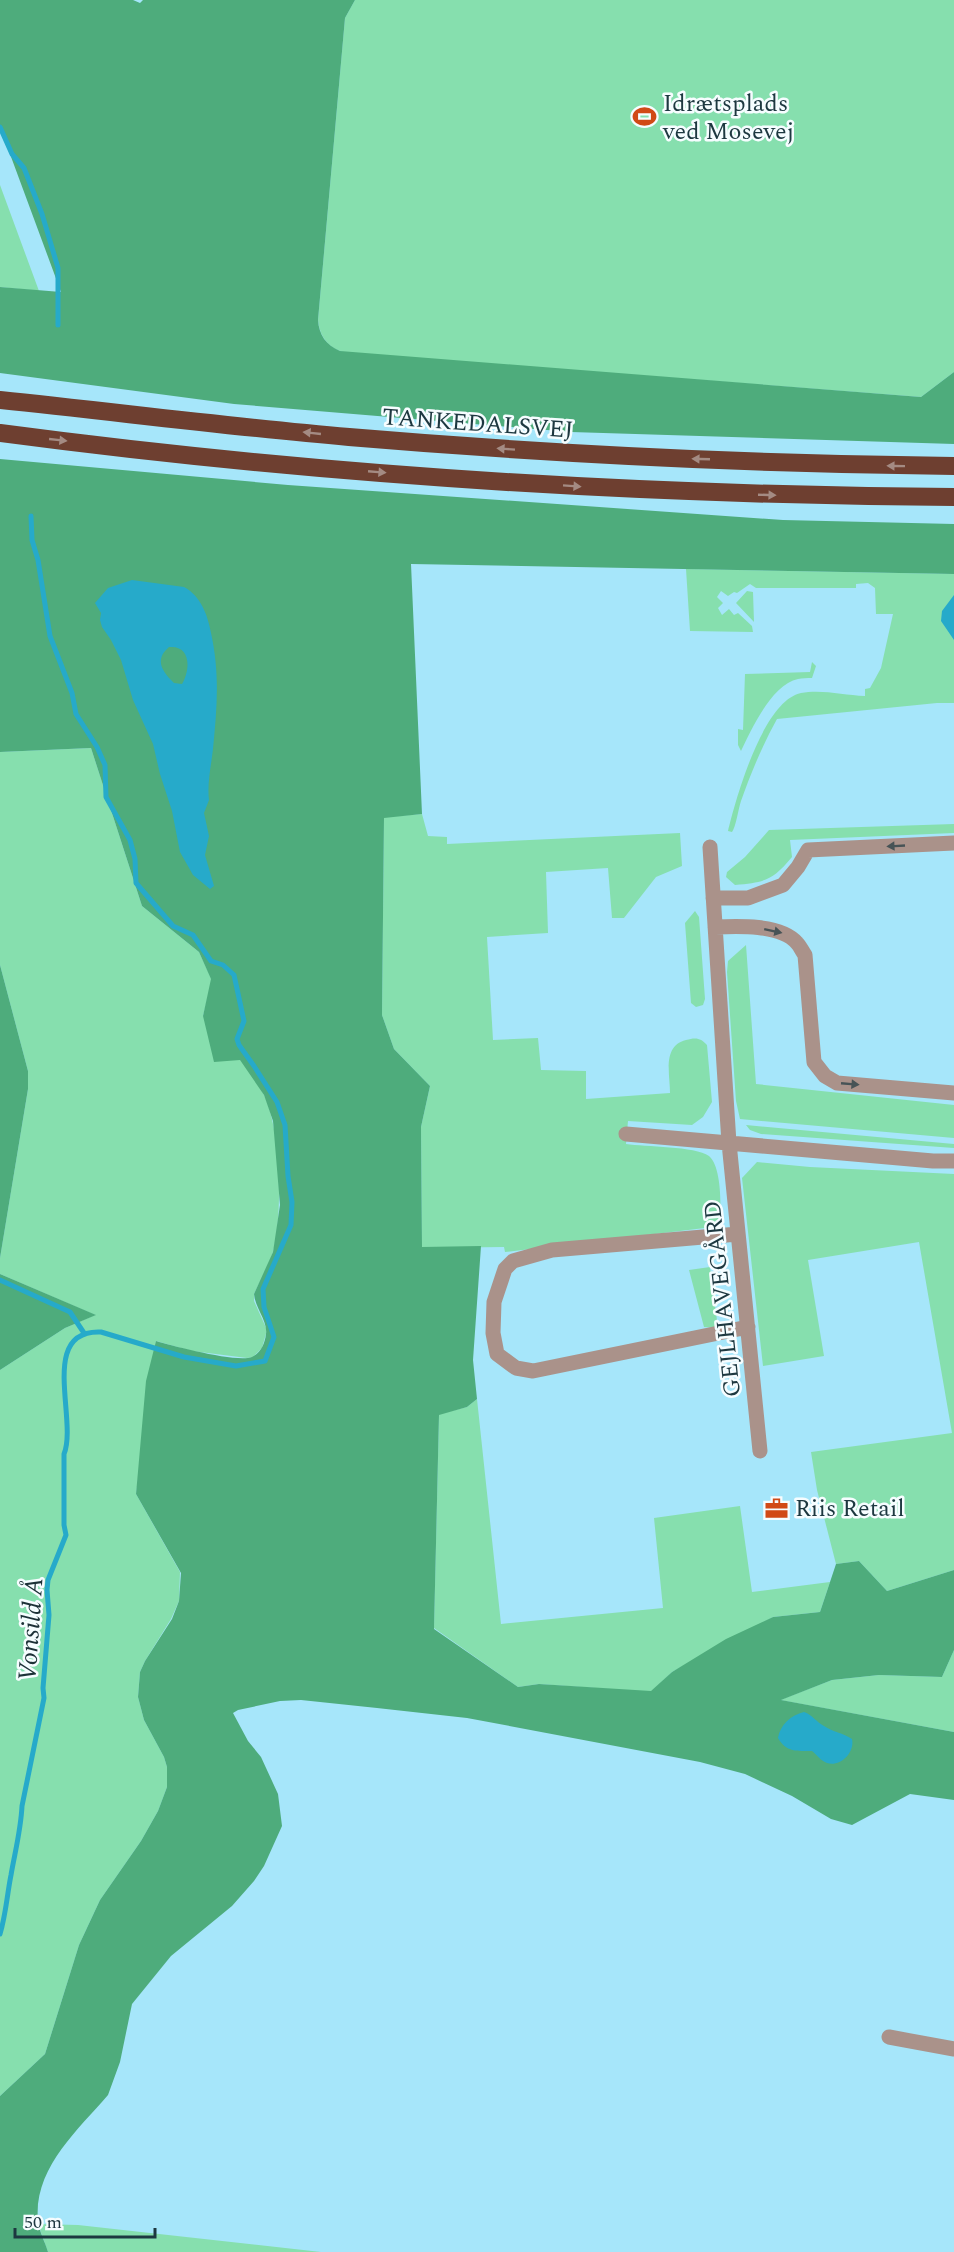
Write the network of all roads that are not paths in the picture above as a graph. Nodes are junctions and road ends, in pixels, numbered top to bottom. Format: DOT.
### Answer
graph roads {
  1 [pos="0,400"];
  2 [pos="0,433"];
  3 [pos="954,466"];
  4 [pos="954,497"];
  5 [pos="954,843"];
  6 [pos="710,847"];
  7 [pos="713,898"];
  8 [pos="715,927"];
  9 [pos="954,1093"];
  10 [pos="626,1134"];
  11 [pos="729,1143"];
  12 [pos="954,1161"];
  13 [pos="738,1234"];
  14 [pos="748,1327"];
  15 [pos="759,1451"];
  16 [pos="889,2037"];
  17 [pos="954,2049"];
  3 -- 1 [label="highway, TANKEDALSVEJ, one-way"];
  2 -- 4 [label="highway, one-way"];
  5 -- 7 [label="street, one-way"];
  6 -- 7 [label="street, GEJLHAVEGÅRD"];
  7 -- 8 [label="street, GEJLHAVEGÅRD"];
  8 -- 9 [label="street, one-way"];
  8 -- 11 [label="street, GEJLHAVEGÅRD"];
  10 -- 11 [label="street"];
  11 -- 12 [label="street"];
  11 -- 13 [label="street, GEJLHAVEGÅRD"];
  13 -- 14 [label="street, GEJLHAVEGÅRD"];
  13 -- 14 [label="street"];
  14 -- 15 [label="street, GEJLHAVEGÅRD"];
  16 -- 17 [label="street"];
}
